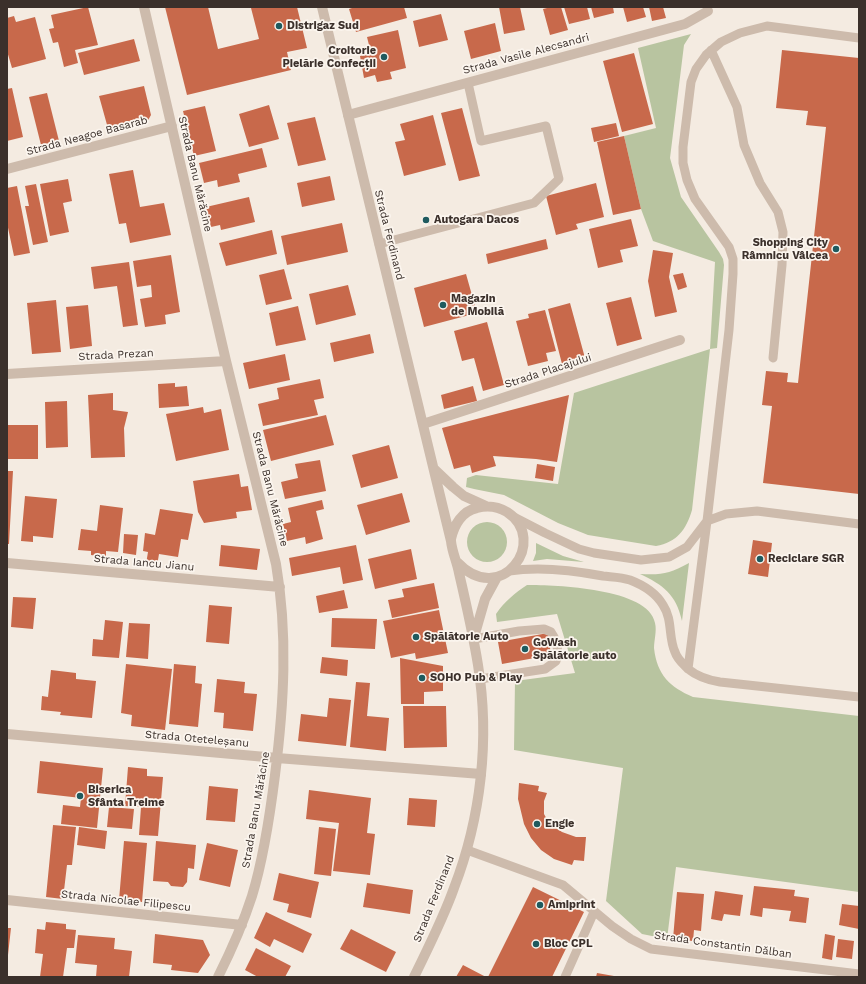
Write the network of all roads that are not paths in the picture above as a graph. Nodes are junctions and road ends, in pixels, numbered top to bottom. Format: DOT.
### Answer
graph roads {
  1 [pos="144,7"];
  2 [pos="322,7"];
  3 [pos="708,11"];
  4 [pos="859,38"];
  5 [pos="711,50"];
  6 [pos="468,83"];
  7 [pos="348,115"];
  8 [pos="172,126"];
  9 [pos="7,169"];
  10 [pos="379,244"];
  11 [pos="680,340"];
  12 [pos="773,358"];
  13 [pos="226,361"];
  14 [pos="7,374"];
  15 [pos="423,424"];
  16 [pos="434,469"];
  17 [pos="486,506"];
  18 [pos="511,515"];
  19 [pos="707,521"];
  20 [pos="859,524"];
  21 [pos="451,540"];
  22 [pos="457,562"];
  23 [pos="7,563"];
  24 [pos="509,571"];
  25 [pos="497,577"];
  26 [pos="280,587"];
  27 [pos="474,639"];
  28 [pos="688,669"];
  29 [pos="480,679"];
  30 [pos="859,697"];
  31 [pos="7,734"];
  32 [pos="277,758"];
  33 [pos="481,774"];
  34 [pos="467,850"];
  35 [pos="7,900"];
  36 [pos="594,912"];
  37 [pos="242,925"];
  38 [pos="859,974"];
  39 [pos="218,977"];
  40 [pos="414,977"];
  41 [pos="565,977"];
  1 -- 8 [label="street, Strada Banu Mărăcine"];
  2 -- 7 [label="street, Strada Ferdinand"];
  3 -- 6 [label="street, Strada Vasile Alecsandri"];
  4 -- 5 [label="lane"];
  5 -- 12 [label="lane"];
  5 -- 19 [label="lane"];
  6 -- 7 [label="street, Strada Vasile Alecsandri"];
  6 -- 10 [label="lane"];
  7 -- 10 [label="street, Strada Ferdinand"];
  8 -- 9 [label="street, Strada Neagoe Basarab"];
  8 -- 13 [label="street, Strada Banu Mărăcine"];
  10 -- 15 [label="street, Strada Ferdinand"];
  11 -- 15 [label="street, Strada Placajului"];
  13 -- 14 [label="street, Strada Prezan"];
  13 -- 26 [label="street, Strada Banu Mărăcine"];
  15 -- 16 [label="street, Strada Ferdinand"];
  16 -- 17 [label="street"];
  16 -- 21 [label="street, Strada Ferdinand"];
  17 -- 18 [label="street"];
  17 -- 21 [label="street"];
  18 -- 19 [label="lane"];
  18 -- 24 [label="street"];
  19 -- 20 [label="lane"];
  19 -- 28 [label="lane"];
  21 -- 22 [label="street, Strada Ferdinand"];
  22 -- 25 [label="street"];
  22 -- 27 [label="street, Strada Ferdinand"];
  23 -- 26 [label="street, Strada Iancu Jianu"];
  24 -- 25 [label="street"];
  24 -- 28 [label="lane"];
  25 -- 27 [label="street, Strada Ferdinand"];
  26 -- 32 [label="street, Strada Banu Mărăcine"];
  27 -- 29 [label="street, Strada Ferdinand"];
  27 -- 29 [label="lane"];
  28 -- 30 [label="lane"];
  29 -- 33 [label="street, Strada Ferdinand"];
  31 -- 32 [label="street, Strada Oteteleșanu"];
  32 -- 33 [label="street, Strada Oteteleșanu"];
  32 -- 37 [label="street, Strada Banu Mărăcine"];
  33 -- 34 [label="street, Strada Ferdinand"];
  34 -- 36 [label="lane, Strada Constantin Dălban"];
  34 -- 40 [label="street, Strada Ferdinand"];
  35 -- 37 [label="street, Strada Nicolae Filipescu"];
  36 -- 38 [label="lane, Strada Constantin Dălban"];
  36 -- 41 [label="lane"];
  37 -- 39 [label="street, Strada Banu Mărăcine"];
}
